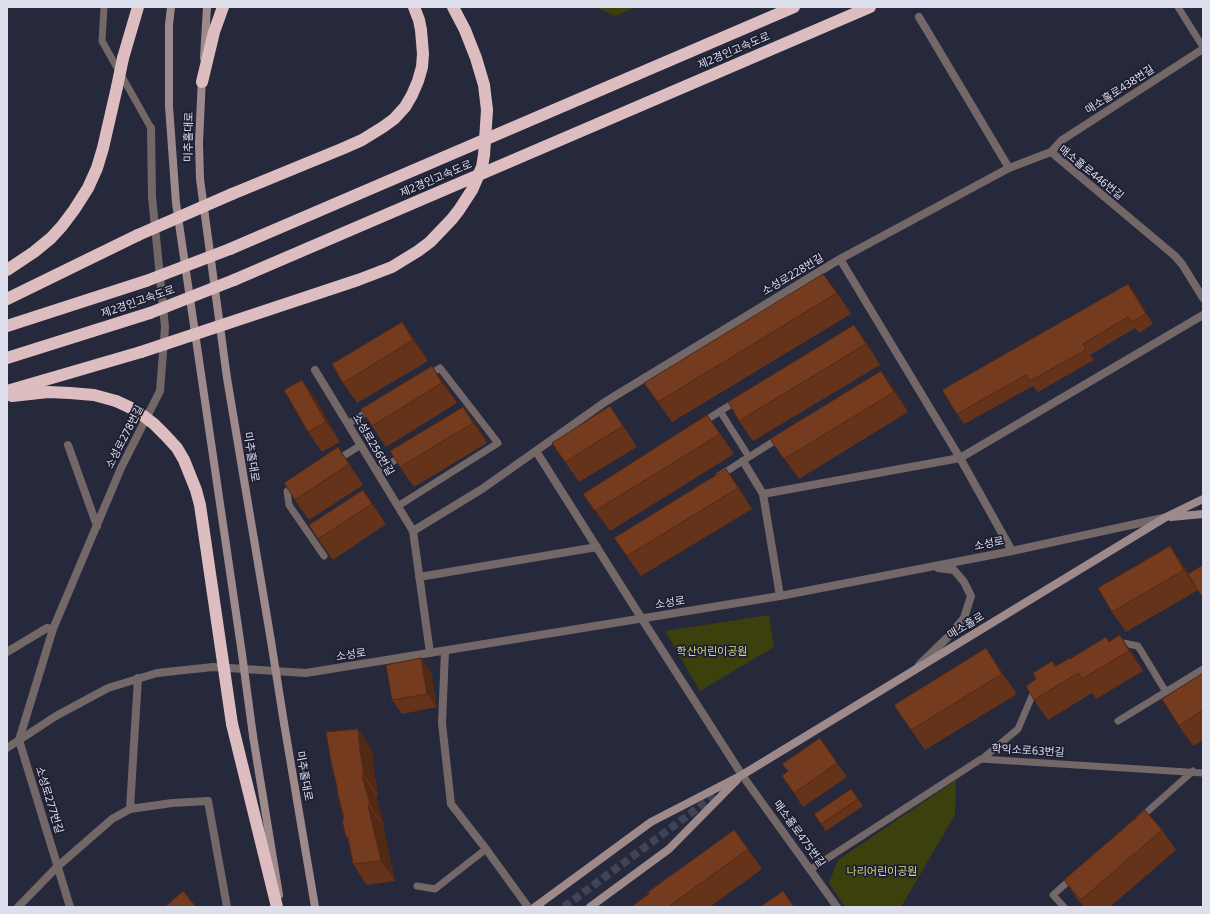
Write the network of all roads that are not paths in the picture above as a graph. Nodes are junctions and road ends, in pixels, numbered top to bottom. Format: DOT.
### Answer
graph roads {
  1 [pos="104,7"];
  2 [pos="138,7"];
  3 [pos="171,7"];
  4 [pos="207,7"];
  5 [pos="223,7"];
  6 [pos="414,7"];
  7 [pos="453,7"];
  8 [pos="794,7"];
  9 [pos="870,7"];
  10 [pos="1178,7"];
  11 [pos="919,17"];
  12 [pos="1203,48"];
  13 [pos="202,82"];
  14 [pos="151,128"];
  15 [pos="1051,152"];
  16 [pos="1009,168"];
  17 [pos="840,259"];
  18 [pos="7,270"];
  19 [pos="1203,298"];
  20 [pos="7,299"];
  21 [pos="1203,315"];
  22 [pos="7,326"];
  23 [pos="7,358"];
  24 [pos="315,370"];
  25 [pos="420,380"];
  26 [pos="7,391"];
  27 [pos="747,395"];
  28 [pos="7,396"];
  29 [pos="381,404"];
  30 [pos="720,411"];
  31 [pos="348,424"];
  32 [pos="693,428"];
  33 [pos="782,436"];
  34 [pos="68,445"];
  35 [pos="361,445"];
  36 [pos="536,451"];
  37 [pos="409,452"];
  38 [pos="960,458"];
  39 [pos="746,459"];
  40 [pos="328,466"];
  41 [pos="377,472"];
  42 [pos="710,481"];
  43 [pos="301,483"];
  44 [pos="763,494"];
  45 [pos="1203,499"];
  46 [pos="398,506"];
  47 [pos="1203,514"];
  48 [pos="1166,517"];
  49 [pos="97,526"];
  50 [pos="413,531"];
  51 [pos="597,547"];
  52 [pos="1012,551"];
  53 [pos="324,556"];
  54 [pos="927,568"];
  55 [pos="419,577"];
  56 [pos="780,596"];
  57 [pos="642,619"];
  58 [pos="53,629"];
  59 [pos="1108,646"];
  60 [pos="445,651"];
  61 [pos="7,652"];
  62 [pos="430,653"];
  63 [pos="1203,669"];
  64 [pos="914,671"];
  65 [pos="138,678"];
  66 [pos="1041,686"];
  67 [pos="1166,692"];
  68 [pos="1118,721"];
  69 [pos="19,740"];
  70 [pos="7,748"];
  71 [pos="982,759"];
  72 [pos="1193,772"];
  73 [pos="1203,772"];
  74 [pos="742,775"];
  75 [pos="130,809"];
  76 [pos="1135,823"];
  77 [pos="486,849"];
  78 [pos="57,867"];
  79 [pos="811,869"];
  80 [pos="1076,874"];
  81 [pos="417,886"];
  82 [pos="18,907"];
  83 [pos="70,907"];
  84 [pos="227,907"];
  85 [pos="278,907"];
  86 [pos="281,907"];
  87 [pos="315,907"];
  88 [pos="528,907"];
  89 [pos="535,907"];
  90 [pos="590,907"];
  91 [pos="837,907"];
  92 [pos="1064,907"];
  1 -- 14 [label="lane"];
  2 -- 18 [label="highway, bridge"];
  3 -- 86 [label="main road, 미추홀대로, bridge"];
  4 -- 13 [label="main road, 미추홀대로"];
  5 -- 13 [label="highway"];
  6 -- 20 [label="highway, bridge"];
  7 -- 26 [label="highway, bridge"];
  8 -- 22 [label="highway, 제2경인고속도로, bridge"];
  9 -- 23 [label="highway, 제2경인고속도로, bridge"];
  10 -- 12 [label="lane, 매소홀로438번길"];
  11 -- 16 [label="street"];
  12 -- 15 [label="street, 매소홀로438번길"];
  13 -- 87 [label="main road, 미추홀대로, bridge"];
  14 -- 49 [label="street, 소성로278번길"];
  15 -- 16 [label="street, 매소홀로446번길"];
  15 -- 19 [label="street, 매소홀로446번길"];
  16 -- 17 [label="street, 매소홀로446번길"];
  17 -- 36 [label="street, 소성로228번길"];
  17 -- 38 [label="street, 소성로228번길"];
  21 -- 38 [label="street"];
  24 -- 31 [label="street, 소성로256번길"];
  25 -- 46 [label="lane"];
  27 -- 30 [label="lane"];
  28 -- 85 [label="highway, bridge"];
  29 -- 31 [label="lane"];
  30 -- 32 [label="lane"];
  30 -- 39 [label="lane"];
  31 -- 35 [label="street, 소성로256번길"];
  33 -- 39 [label="lane"];
  34 -- 49 [label="street"];
  35 -- 40 [label="lane"];
  35 -- 41 [label="street, 소성로256번길"];
  36 -- 50 [label="street"];
  36 -- 51 [label="street, 매소홀로475번길"];
  37 -- 41 [label="lane"];
  38 -- 44 [label="street"];
  38 -- 52 [label="street, 소성로228번길"];
  39 -- 42 [label="lane"];
  39 -- 44 [label="street"];
  41 -- 46 [label="street, 소성로256번길"];
  43 -- 53 [label="lane"];
  44 -- 56 [label="street"];
  45 -- 48 [label="main road, 매소홀로"];
  46 -- 50 [label="street, 소성로256번길"];
  47 -- 48 [label="main road, 소성로"];
  48 -- 52 [label="street, 소성로"];
  48 -- 64 [label="main road, 매소홀로"];
  49 -- 58 [label="street, 소성로278번길"];
  50 -- 55 [label="street, 소성로256번길"];
  51 -- 55 [label="street"];
  51 -- 57 [label="street, 매소홀로475번길"];
  52 -- 54 [label="street, 소성로"];
  54 -- 56 [label="street, 소성로"];
  54 -- 64 [label="street"];
  55 -- 62 [label="street, 소성로256번길"];
  56 -- 57 [label="street, 소성로"];
  57 -- 60 [label="street, 소성로"];
  57 -- 74 [label="street, 매소홀로475번길"];
  58 -- 61 [label="street"];
  58 -- 69 [label="street, 소성로278번길"];
  59 -- 67 [label="lane"];
  60 -- 62 [label="street, 소성로"];
  60 -- 77 [label="street"];
  62 -- 65 [label="street, 소성로"];
  63 -- 67 [label="lane"];
  64 -- 74 [label="main road, 매소홀로"];
  65 -- 69 [label="street, 소성로"];
  65 -- 75 [label="street"];
  66 -- 71 [label="lane"];
  67 -- 68 [label="lane"];
  69 -- 70 [label="street, 소성로"];
  69 -- 78 [label="street, 소성로277번길"];
  71 -- 72 [label="lane, 학익소로63번길"];
  71 -- 79 [label="lane, 학익소로63번길"];
  72 -- 73 [label="lane, 학익소로63번길"];
  72 -- 76 [label="lane"];
  74 -- 79 [label="street, 매소홀로475번길"];
  74 -- 89 [label="main road"];
  74 -- 90 [label="main road"];
  75 -- 78 [label="street"];
  75 -- 84 [label="street"];
  77 -- 81 [label="lane"];
  77 -- 88 [label="street"];
  78 -- 82 [label="street"];
  78 -- 83 [label="street, 소성로277번길"];
  79 -- 91 [label="street, 매소홀로475번길"];
  80 -- 92 [label="lane"];
}
